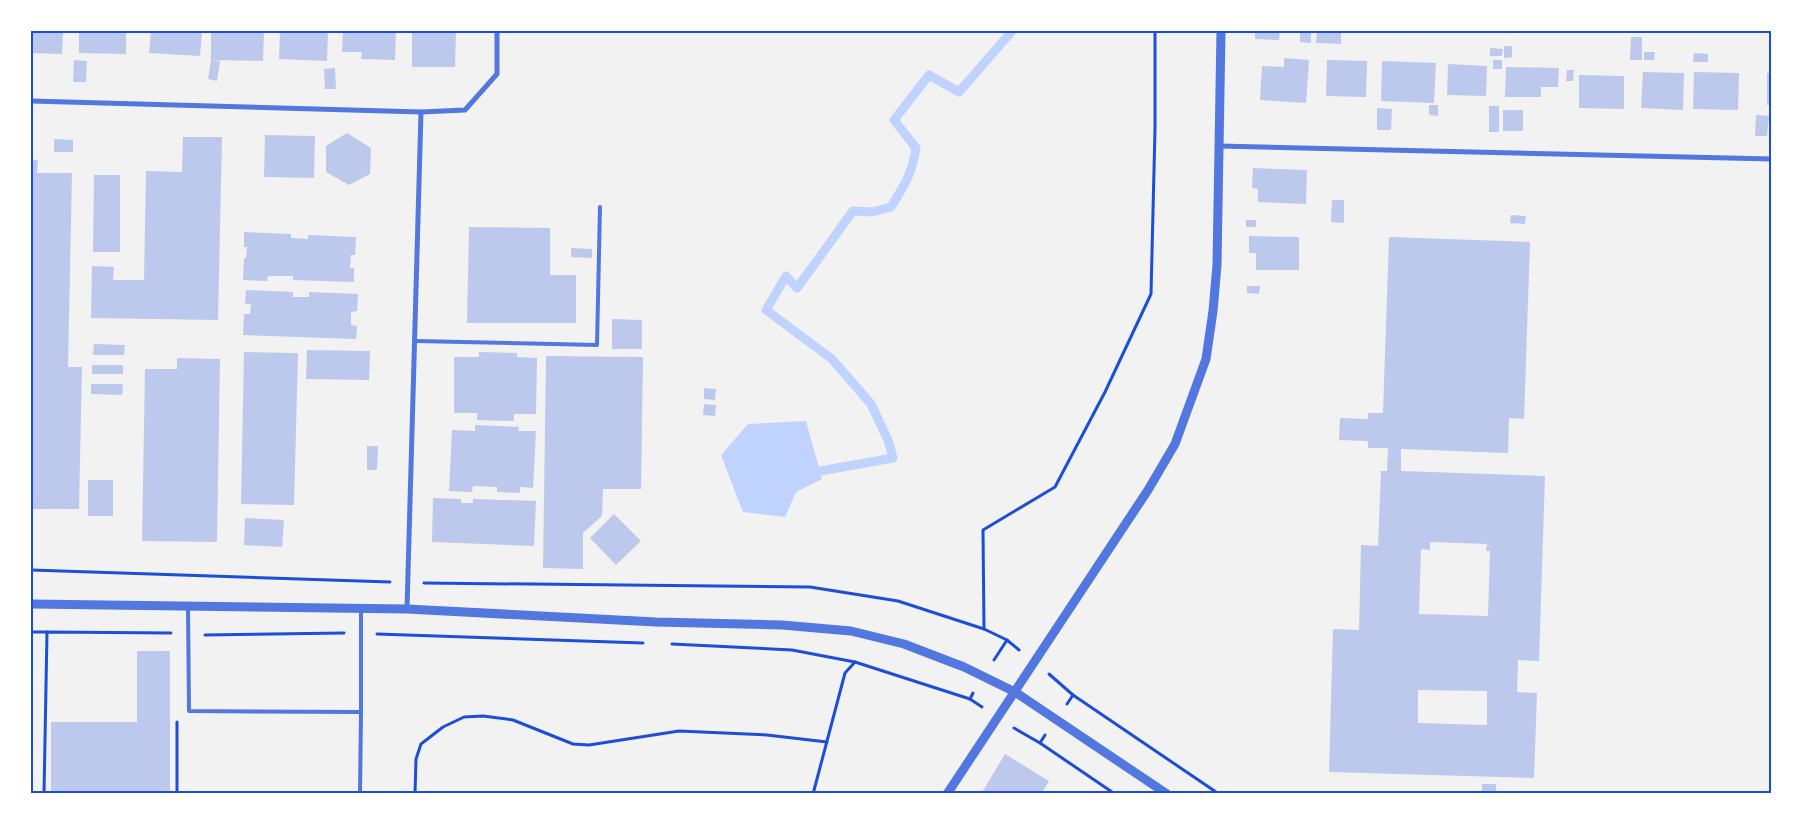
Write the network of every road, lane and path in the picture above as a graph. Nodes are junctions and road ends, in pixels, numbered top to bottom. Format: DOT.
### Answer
graph roads {
  1 [pos="497,31"];
  2 [pos="1155,31"];
  3 [pos="1221,31"];
  4 [pos="31,101"];
  5 [pos="421,112"];
  6 [pos="1219,146"];
  7 [pos="1772,159"];
  8 [pos="600,207"];
  9 [pos="414,341"];
  10 [pos="31,570"];
  11 [pos="407,583"];
  12 [pos="31,604"];
  13 [pos="188,606"];
  14 [pos="362,609"];
  15 [pos="406,609"];
  16 [pos="984,629"];
  17 [pos="31,632"];
  18 [pos="47,632"];
  19 [pos="361,633"];
  20 [pos="189,635"];
  21 [pos="646,643"];
  22 [pos="666,644"];
  23 [pos="855,662"];
  24 [pos="984,676"];
  25 [pos="1015,692"];
  26 [pos="361,712"];
  27 [pos="177,718"];
  28 [pos="1057,719"];
  29 [pos="827,742"];
  30 [pos="44,794"];
  31 [pos="177,794"];
  32 [pos="360,794"];
  33 [pos="415,794"];
  34 [pos="814,794"];
  35 [pos="947,794"];
  36 [pos="1115,794"];
  37 [pos="1168,794"];
  38 [pos="1219,794"];
  1 -- 5 [label="street"];
  2 -- 16 [label="path"];
  3 -- 6 [label="street"];
  4 -- 5 [label="street"];
  5 -- 9 [label="street"];
  6 -- 7 [label="street"];
  6 -- 25 [label="street"];
  8 -- 9 [label="lane"];
  9 -- 11 [label="street"];
  10 -- 11 [label="path"];
  11 -- 15 [label="street"];
  11 -- 16 [label="path"];
  12 -- 13 [label="street"];
  13 -- 14 [label="street"];
  13 -- 20 [label="lane"];
  14 -- 15 [label="street"];
  14 -- 19 [label="lane"];
  15 -- 24 [label="street"];
  16 -- 24 [label="path"];
  17 -- 18 [label="path"];
  18 -- 20 [label="path"];
  18 -- 30 [label="path"];
  19 -- 20 [label="path"];
  19 -- 21 [label="path"];
  19 -- 26 [label="lane"];
  20 -- 26 [label="lane"];
  22 -- 23 [label="path"];
  23 -- 24 [label="path"];
  23 -- 29 [label="path"];
  24 -- 25 [label="street"];
  25 -- 28 [label="street"];
  25 -- 35 [label="street"];
  26 -- 32 [label="lane"];
  27 -- 31 [label="path"];
  28 -- 36 [label="path"];
  28 -- 37 [label="street"];
  28 -- 38 [label="path"];
  29 -- 33 [label="path"];
  29 -- 34 [label="path"];
}
